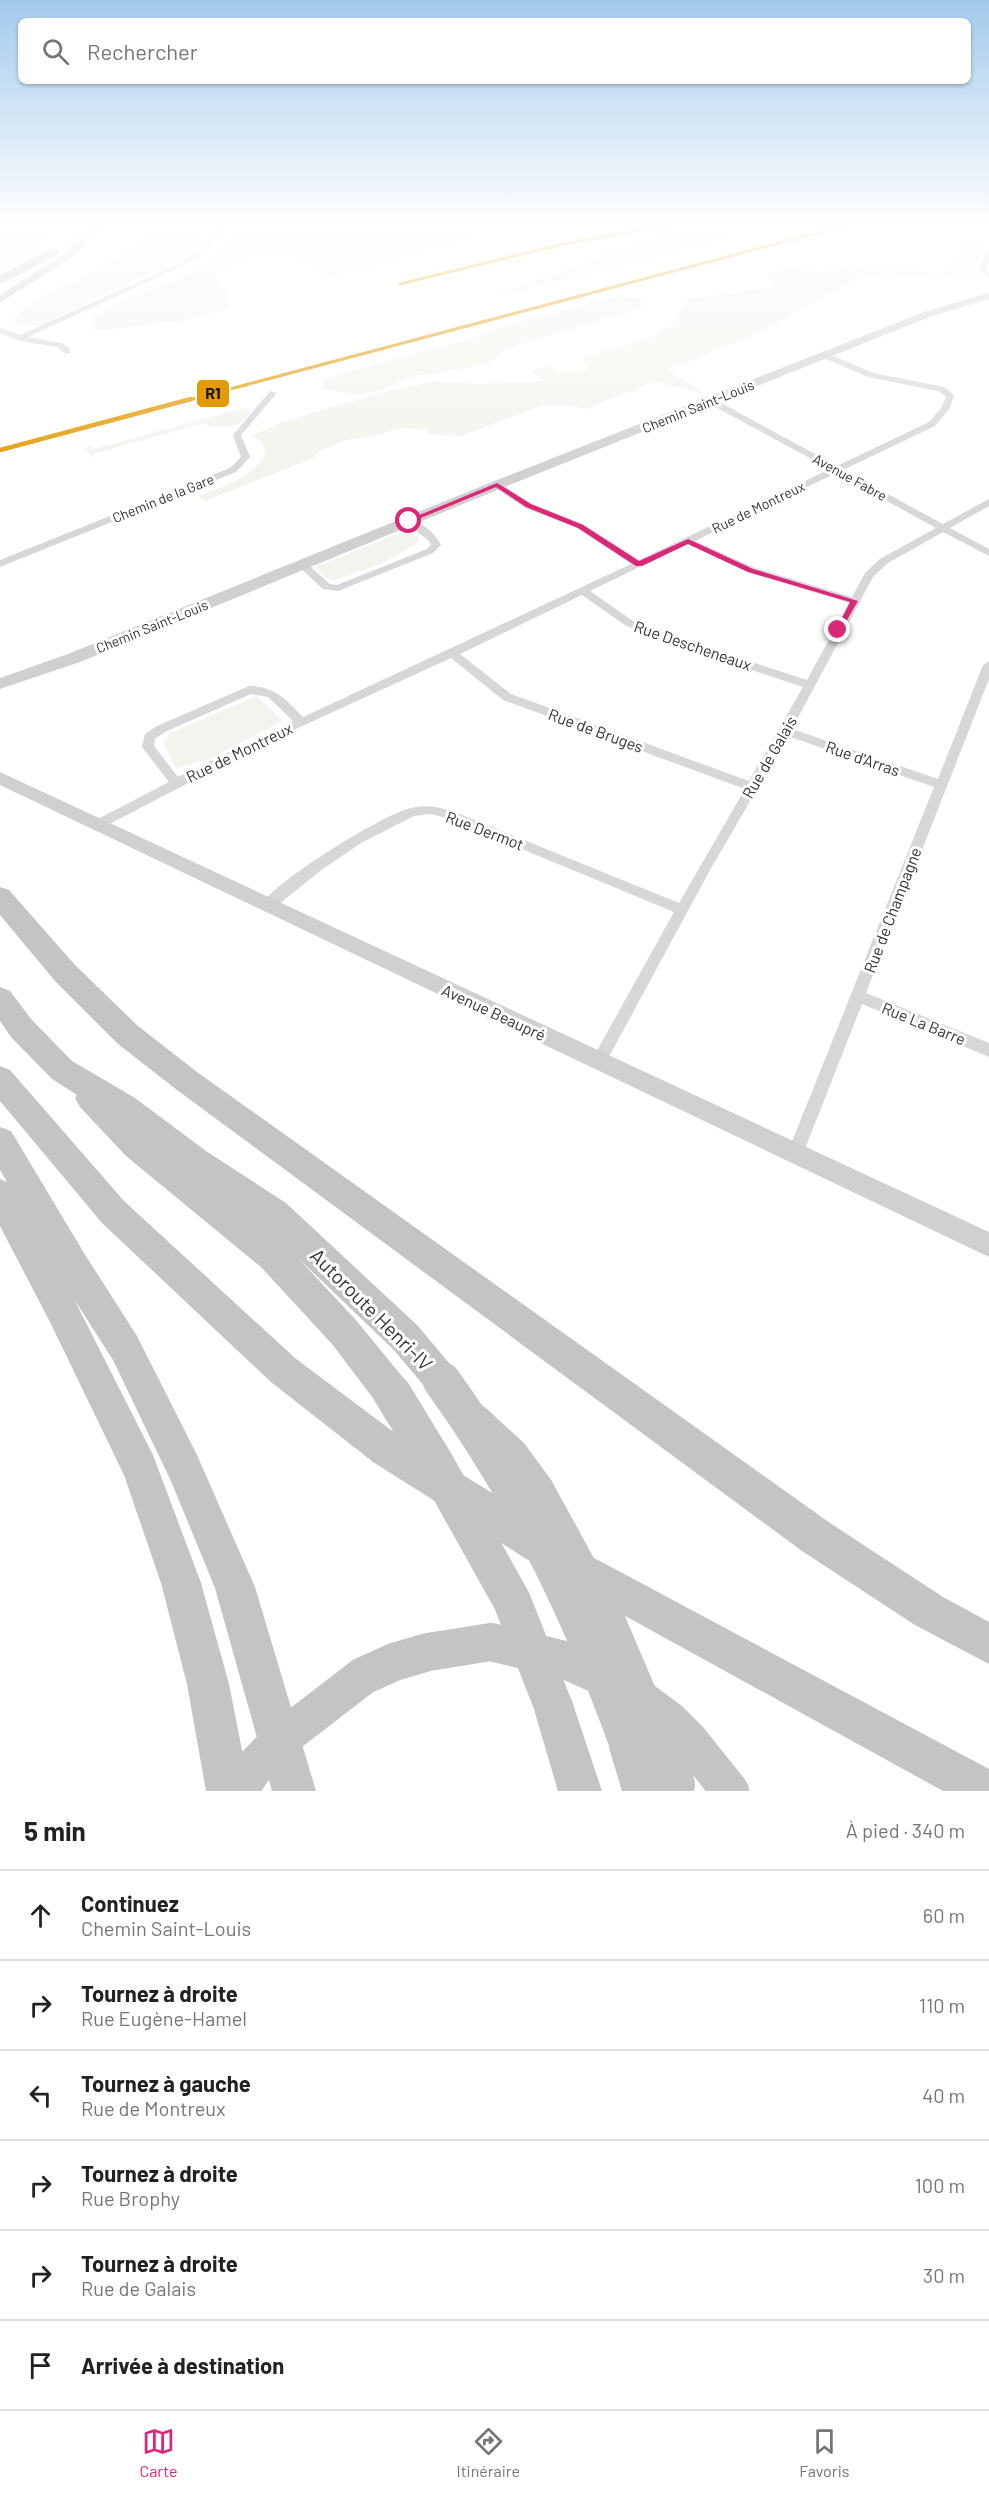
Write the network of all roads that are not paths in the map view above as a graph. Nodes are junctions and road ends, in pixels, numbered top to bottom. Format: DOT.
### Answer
graph roads {
  1 [pos="87,308"];
  2 [pos="950,308"];
  3 [pos="0,330"];
  4 [pos="0,335"];
  5 [pos="20,338"];
  6 [pos="67,351"];
  7 [pos="824,355"];
  8 [pos="273,393"];
  9 [pos="711,401"];
  10 [pos="836,469"];
  11 [pos="497,485"];
  12 [pos="989,502"];
  13 [pos="409,521"];
  14 [pos="942,528"];
  15 [pos="688,541"];
  16 [pos="989,553"];
  17 [pos="0,564"];
  18 [pos="639,564"];
  19 [pos="302,565"];
  20 [pos="583,591"];
  21 [pos="854,601"];
  22 [pos="452,653"];
  23 [pos="989,665"];
  24 [pos="0,684"];
  25 [pos="809,685"];
  26 [pos="302,722"];
  27 [pos="785,731"];
  28 [pos="0,778"];
  29 [pos="176,783"];
  30 [pos="941,785"];
  31 [pos="752,787"];
  32 [pos="97,825"];
  33 [pos="0,897"];
  34 [pos="268,905"];
  35 [pos="682,910"];
  36 [pos="859,996"];
  37 [pos="0,999"];
  38 [pos="989,1050"];
  39 [pos="598,1061"];
  40 [pos="62,1070"];
  41 [pos="0,1079"];
  42 [pos="0,1141"];
  43 [pos="795,1154"];
  44 [pos="0,1194"];
  45 [pos="989,1245"];
  46 [pos="473,1422"];
  47 [pos="989,1644"];
  48 [pos="666,1789"];
  49 [pos="228,1791"];
  50 [pos="238,1791"];
  51 [pos="294,1791"];
  52 [pos="580,1791"];
  53 [pos="730,1791"];
  54 [pos="986,1791"];
  1 -- 5 [label="street"];
  2 -- 7 [label="street, Chemin Saint-Louis"];
  3 -- 5 [label="street"];
  4 -- 5 [label="street"];
  5 -- 6 [label="street"];
  7 -- 9 [label="street, Chemin Saint-Louis"];
  7 -- 10 [label="street, Rue de Montreux"];
  8 -- 17 [label="street, Chemin de la Gare"];
  9 -- 10 [label="street, Avenue Fabre"];
  9 -- 11 [label="street, Chemin Saint-Louis"];
  10 -- 14 [label="street, Avenue Fabre"];
  10 -- 15 [label="street, Rue de Montreux"];
  11 -- 13 [label="street, Chemin Saint-Louis"];
  11 -- 18 [label="street"];
  12 -- 14 [label="street, Rue de Galais"];
  13 -- 19 [label="street, Chemin Saint-Louis"];
  13 -- 19 [label="street"];
  14 -- 16 [label="street, Avenue Fabre"];
  14 -- 21 [label="street, Rue de Galais"];
  15 -- 18 [label="street, Rue de Montreux"];
  15 -- 21 [label="street"];
  18 -- 20 [label="street, Rue de Montreux"];
  19 -- 24 [label="street, Chemin Saint-Louis"];
  20 -- 22 [label="street, Rue de Montreux"];
  20 -- 25 [label="street, Rue Descheneaux"];
  21 -- 25 [label="street, Rue de Galais"];
  22 -- 26 [label="street, Rue de Montreux"];
  22 -- 31 [label="street, Rue de Bruges"];
  23 -- 30 [label="street, Rue de Champagne"];
  25 -- 27 [label="street, Rue de Galais"];
  26 -- 29 [label="street, Rue de Montreux"];
  26 -- 29 [label="street, Rue de Montreux"];
  27 -- 30 [label="street, Rue d'Arras"];
  27 -- 31 [label="street, Rue de Galais"];
  28 -- 32 [label="street, Avenue Beaupré"];
  29 -- 32 [label="street, Rue de Montreux"];
  30 -- 36 [label="street, Rue de Champagne"];
  31 -- 35 [label="street, Rue de Galais"];
  32 -- 34 [label="street, Avenue Beaupré"];
  33 -- 47 [label="highway"];
  34 -- 35 [label="street, Rue Dermot"];
  34 -- 39 [label="street, Avenue Beaupré"];
  35 -- 39 [label="street, Rue de Galais"];
  36 -- 38 [label="street, Rue La Barre"];
  36 -- 43 [label="street, Rue de Champagne"];
  37 -- 40 [label="highway, Autoroute Henri-IV"];
  39 -- 43 [label="street, Avenue Beaupré"];
  40 -- 46 [label="highway, Autoroute Henri-IV, bridge"];
  40 -- 52 [label="highway, bridge"];
  41 -- 54 [label="highway"];
  42 -- 51 [label="highway"];
  43 -- 45 [label="street, Avenue Beaupré"];
  44 -- 49 [label="highway"];
  46 -- 48 [label="highway, Autoroute Henri-IV, bridge"];
  46 -- 48 [label="highway, bridge"];
  50 -- 53 [label="highway, bridge"];
}
